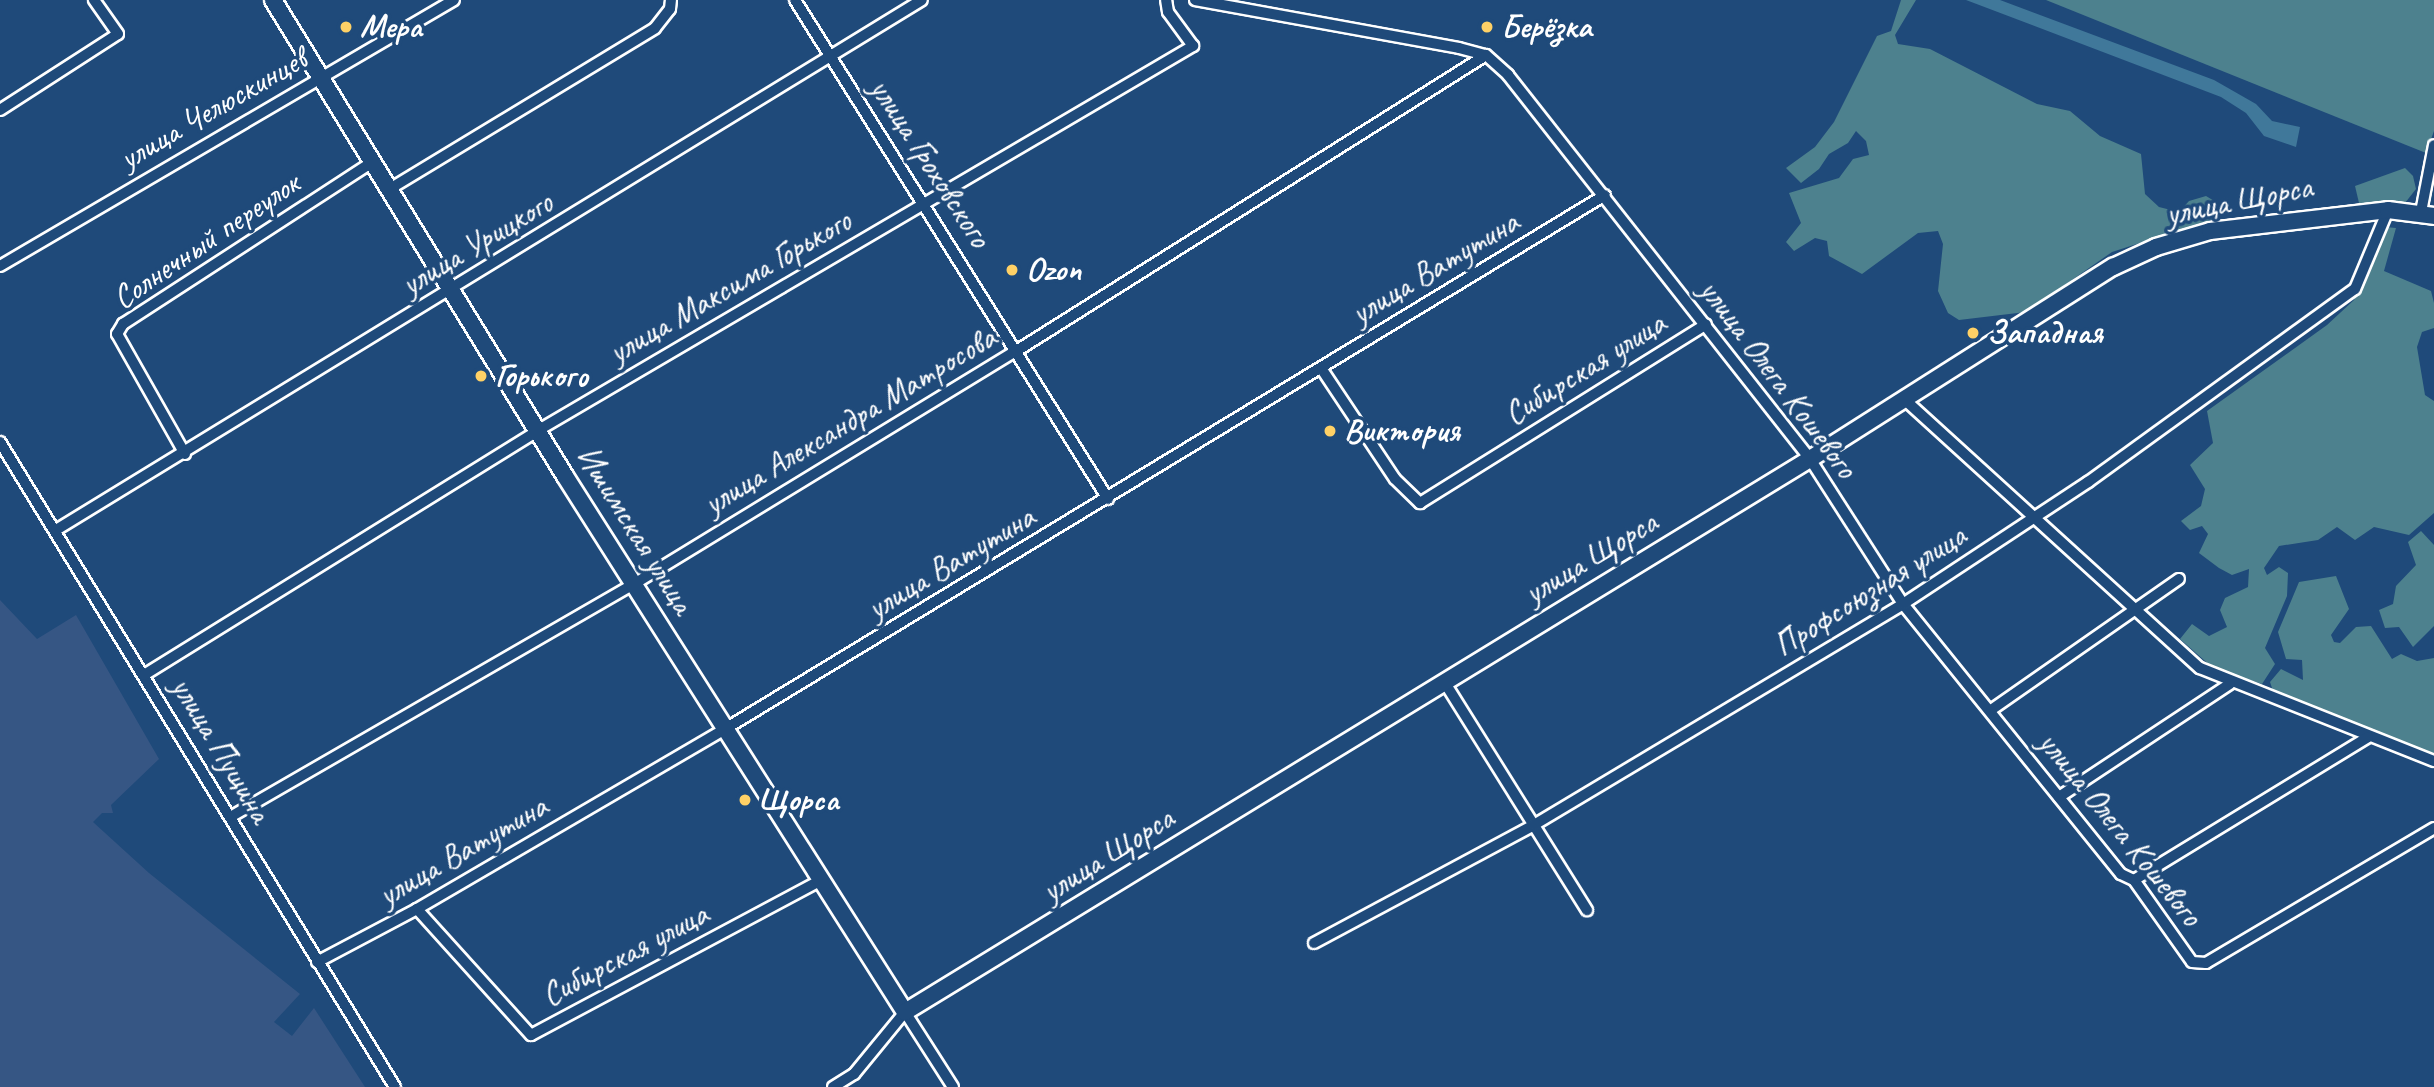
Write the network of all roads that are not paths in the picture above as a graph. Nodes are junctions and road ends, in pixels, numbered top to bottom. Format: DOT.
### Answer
graph roads {
  1 [pos="94,0"];
  2 [pos="273,0"];
  3 [pos="454,0"];
  4 [pos="671,0"];
  5 [pos="795,0"];
  6 [pos="922,0"];
  7 [pos="1166,0"];
  8 [pos="1195,0"];
  9 [pos="1486,55"];
  10 [pos="831,58"];
  11 [pos="320,77"];
  12 [pos="0,110"];
  13 [pos="2434,145"];
  14 [pos="371,163"];
  15 [pos="388,190"];
  16 [pos="1605,195"];
  17 [pos="925,203"];
  18 [pos="2388,210"];
  19 [pos="2427,214"];
  20 [pos="0,266"];
  21 [pos="450,291"];
  22 [pos="1706,324"];
  23 [pos="1018,350"];
  24 [pos="1321,369"];
  25 [pos="1904,398"];
  26 [pos="537,431"];
  27 [pos="0,442"];
  28 [pos="185,454"];
  29 [pos="1810,459"];
  30 [pos="1108,499"];
  31 [pos="2030,517"];
  32 [pos="57,530"];
  33 [pos="2179,579"];
  34 [pos="634,584"];
  35 [pos="1903,604"];
  36 [pos="2132,608"];
  37 [pos="144,675"];
  38 [pos="1445,683"];
  39 [pos="2230,684"];
  40 [pos="1991,710"];
  41 [pos="725,729"];
  42 [pos="2368,737"];
  43 [pos="2434,761"];
  44 [pos="2059,797"];
  45 [pos="232,816"];
  46 [pos="1534,825"];
  47 [pos="2434,828"];
  48 [pos="2134,880"];
  49 [pos="820,881"];
  50 [pos="417,909"];
  51 [pos="1587,910"];
  52 [pos="1314,943"];
  53 [pos="317,962"];
  54 [pos="905,1012"];
  55 [pos="395,1087"];
  56 [pos="833,1087"];
  57 [pos="953,1087"];
  1 -- 12 [label="street"];
  2 -- 11 [label="main road, Ишимская улица"];
  3 -- 11 [label="street, улица Челюскинцев"];
  4 -- 15 [label="street"];
  5 -- 10 [label="street, улица Гроховского"];
  6 -- 10 [label="street, улица Урицкого"];
  7 -- 17 [label="street, улица Максима Горького"];
  8 -- 9 [label="street"];
  9 -- 16 [label="street, улица Олега Кошевого"];
  9 -- 23 [label="street, улица Александра Матросова"];
  10 -- 17 [label="street, улица Гроховского"];
  10 -- 21 [label="street, улица Урицкого"];
  11 -- 14 [label="main road, Ишимская улица"];
  11 -- 20 [label="street, улица Челюскинцев"];
  13 -- 19 [label="street"];
  14 -- 15 [label="main road, Ишимская улица"];
  14 -- 28 [label="street, Солнечный переулок"];
  15 -- 21 [label="main road, Ишимская улица"];
  16 -- 22 [label="street, улица Олега Кошевого"];
  16 -- 24 [label="street, улица Ватутина"];
  17 -- 23 [label="street, улица Гроховского"];
  17 -- 26 [label="street, улица Максима Горького"];
  18 -- 19 [label="main road, улица Щорса"];
  18 -- 25 [label="main road, улица Щорса"];
  18 -- 31 [label="street, Профсоюзная улица"];
  21 -- 26 [label="main road, Ишимская улица"];
  21 -- 28 [label="street, улица Урицкого"];
  22 -- 24 [label="street, Сибирская улица"];
  22 -- 29 [label="street, улица Олега Кошевого"];
  23 -- 30 [label="street, улица Гроховского"];
  23 -- 34 [label="street, улица Александра Матросова"];
  24 -- 30 [label="street, улица Ватутина"];
  25 -- 29 [label="main road, улица Щорса"];
  25 -- 31 [label="street"];
  26 -- 34 [label="main road, Ишимская улица"];
  26 -- 37 [label="street, улица Максима Горького"];
  27 -- 32 [label="street, улица Пущина"];
  28 -- 32 [label="street, улица Урицкого"];
  29 -- 35 [label="street, улица Олега Кошевого"];
  29 -- 38 [label="main road, улица Щорса"];
  30 -- 41 [label="street, улица Ватутина"];
  31 -- 35 [label="street, Профсоюзная улица"];
  31 -- 36 [label="street"];
  32 -- 37 [label="street, улица Пущина"];
  33 -- 36 [label="street"];
  34 -- 41 [label="main road, Ишимская улица"];
  34 -- 45 [label="street, улица Александра Матросова"];
  35 -- 40 [label="street, улица Олега Кошевого"];
  35 -- 46 [label="street, Профсоюзная улица"];
  36 -- 39 [label="street"];
  36 -- 40 [label="street"];
  37 -- 45 [label="street, улица Пущина"];
  38 -- 46 [label="street"];
  38 -- 54 [label="main road, улица Щорса"];
  39 -- 42 [label="street"];
  39 -- 44 [label="street"];
  40 -- 44 [label="street, улица Олега Кошевого"];
  41 -- 49 [label="main road, Ишимская улица"];
  41 -- 50 [label="street, улица Ватутина"];
  42 -- 43 [label="street"];
  42 -- 48 [label="street"];
  44 -- 48 [label="street, улица Олега Кошевого"];
  45 -- 53 [label="street, улица Пущина"];
  46 -- 51 [label="street"];
  46 -- 52 [label="street, Профсоюзная улица"];
  47 -- 48 [label="street, улица Олега Кошевого"];
  49 -- 50 [label="street, Сибирская улица"];
  49 -- 54 [label="main road, Ишимская улица"];
  50 -- 53 [label="street, улица Ватутина"];
  53 -- 55 [label="street, улица Пущина"];
  54 -- 56 [label="street, улица Щорса"];
  54 -- 57 [label="street, Ишимская улица"];
}
